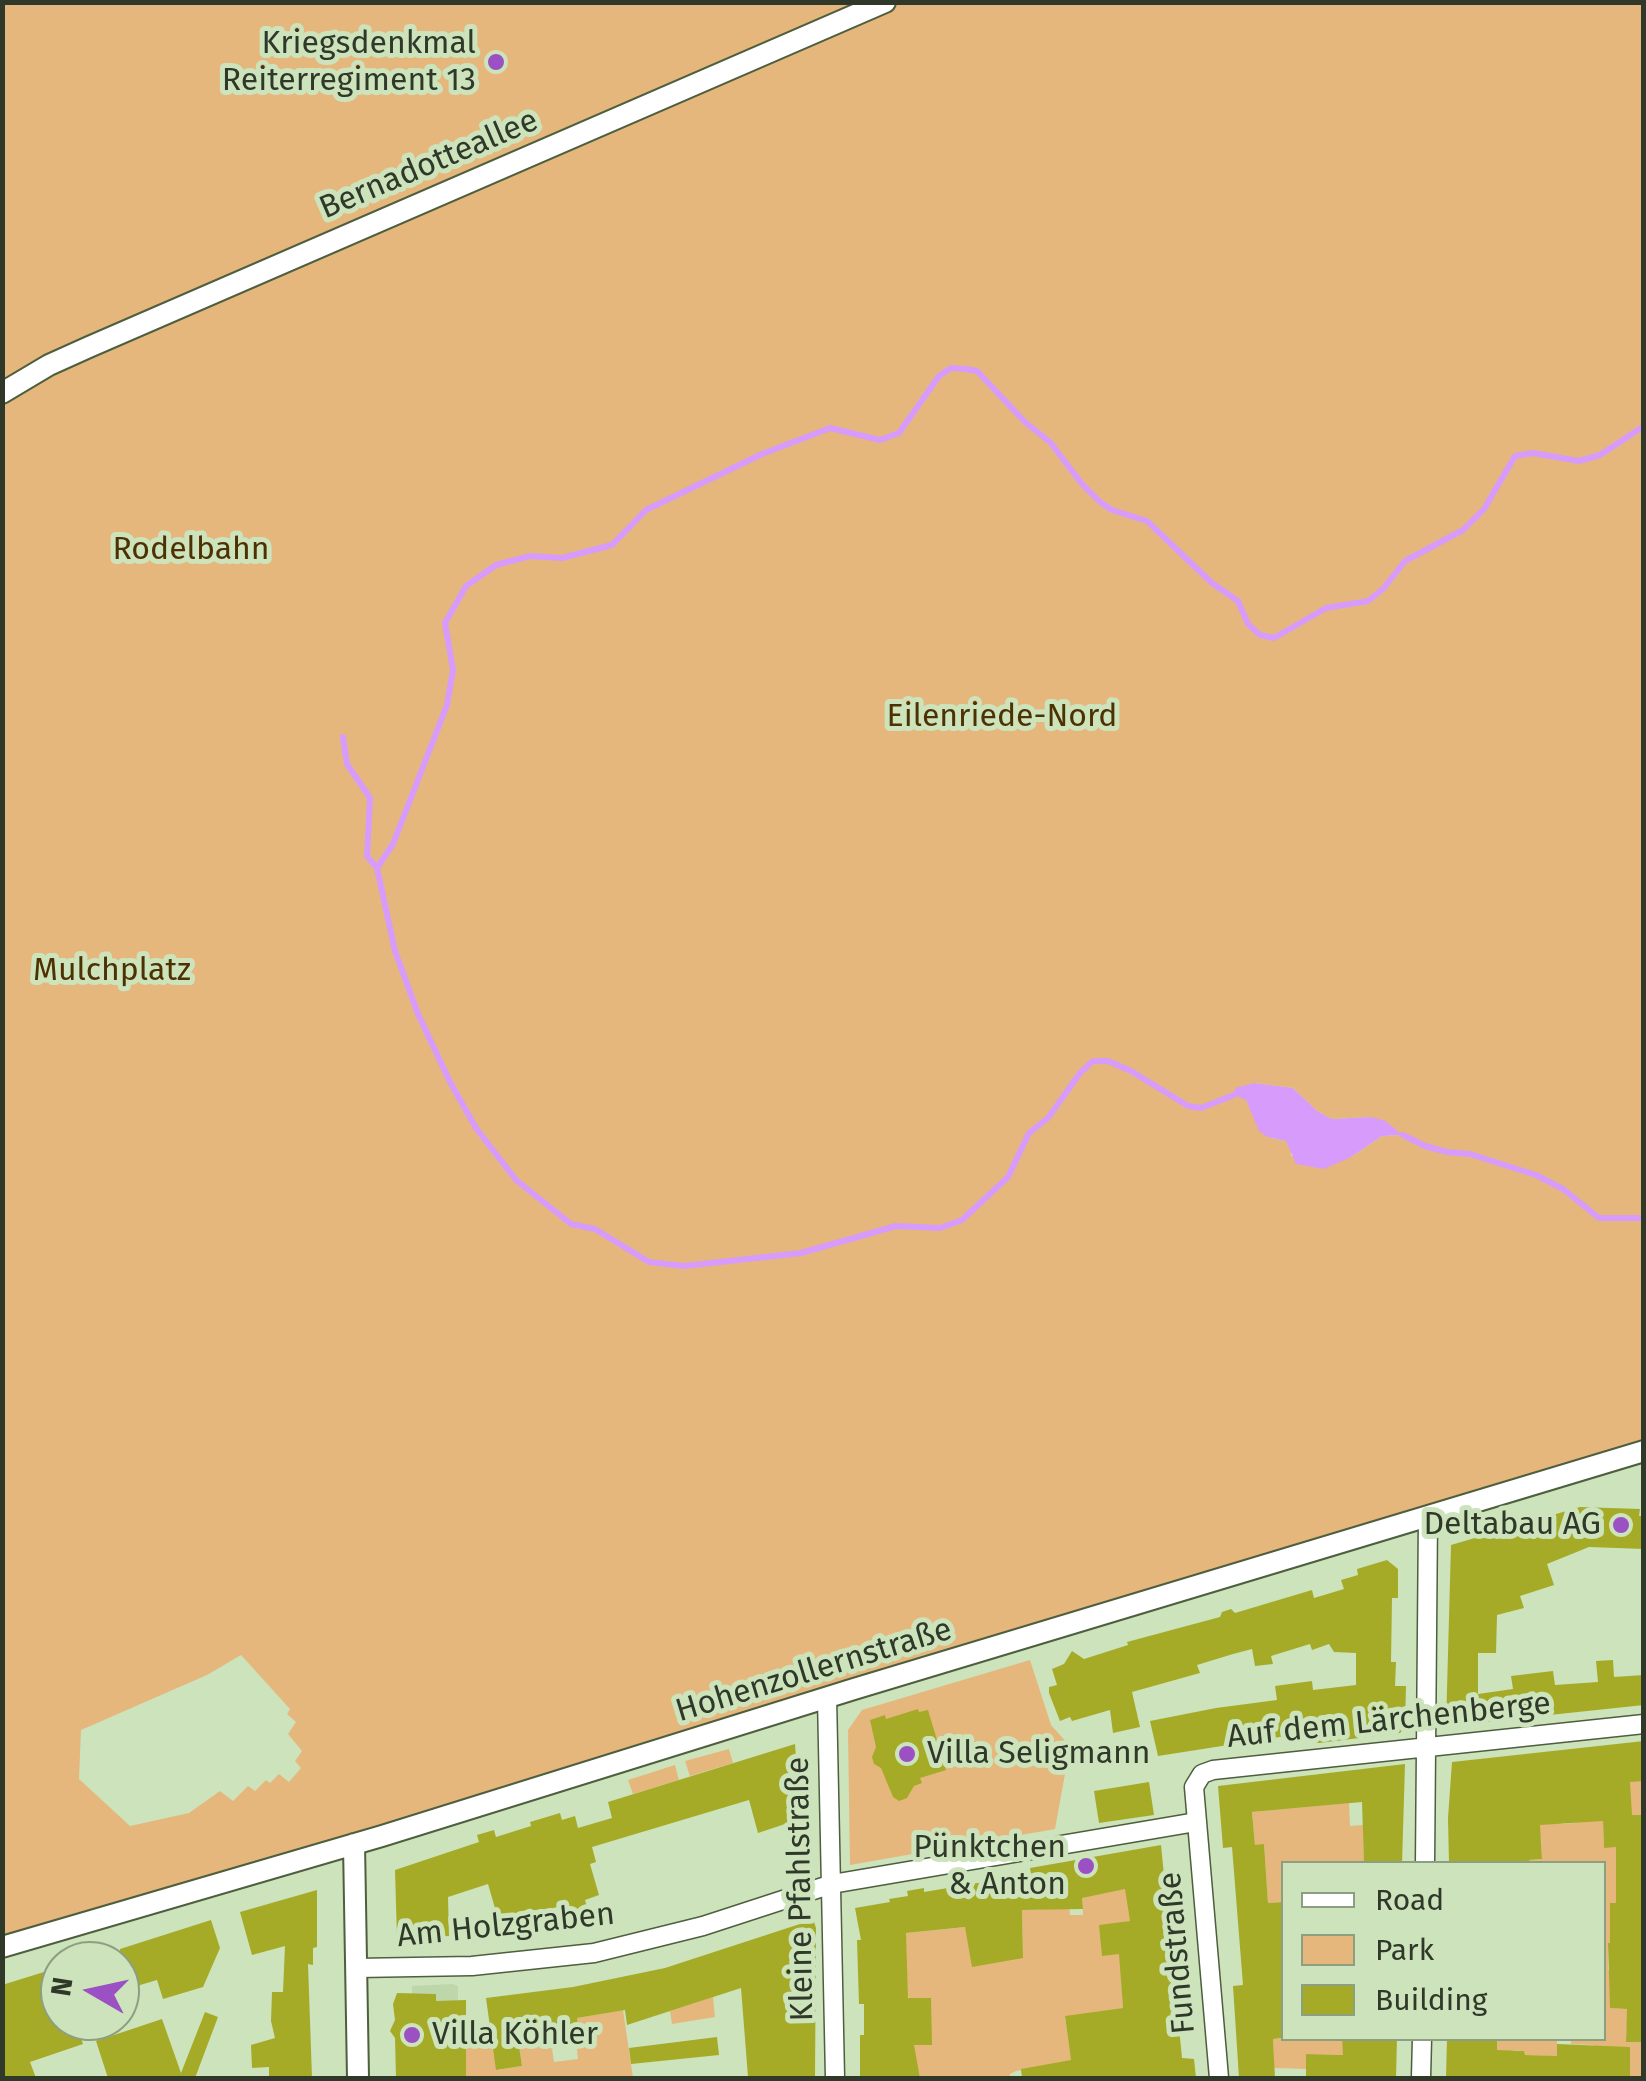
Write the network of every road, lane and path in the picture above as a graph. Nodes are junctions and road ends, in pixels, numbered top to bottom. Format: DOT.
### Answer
graph roads {
  1 [pos="886,2"];
  2 [pos="2,393"];
  3 [pos="1644,1451"];
  4 [pos="1428,1516"];
  5 [pos="827,1697"];
  6 [pos="1644,1724"];
  7 [pos="1427,1747"];
  8 [pos="1196,1822"];
  9 [pos="354,1844"];
  10 [pos="1425,1861"];
  11 [pos="832,1884"];
  12 [pos="2,1946"];
  13 [pos="357,1968"];
  14 [pos="1422,2041"];
  15 [pos="358,2078"];
  16 [pos="835,2078"];
  17 [pos="1219,2078"];
  18 [pos="1421,2078"];
  1 -- 2 [label="street, Bernadotteallee"];
  3 -- 4 [label="street, Hohenzollernstraße"];
  4 -- 5 [label="street, Hohenzollernstraße"];
  4 -- 7 [label="street"];
  5 -- 9 [label="street, Hohenzollernstraße"];
  5 -- 11 [label="street, Kleine Pfahlstraße"];
  6 -- 7 [label="street, Auf dem Lärchenberge"];
  7 -- 8 [label="street, Auf dem Lärchenberge"];
  7 -- 10 [label="street"];
  8 -- 11 [label="street"];
  8 -- 17 [label="street, Fundstraße"];
  9 -- 12 [label="street, Hohenzollernstraße"];
  9 -- 13 [label="street"];
  11 -- 13 [label="street, Am Holzgraben"];
  11 -- 16 [label="street, Kleine Pfahlstraße"];
  13 -- 15 [label="street"];
  14 -- 18 [label="street"];
}
